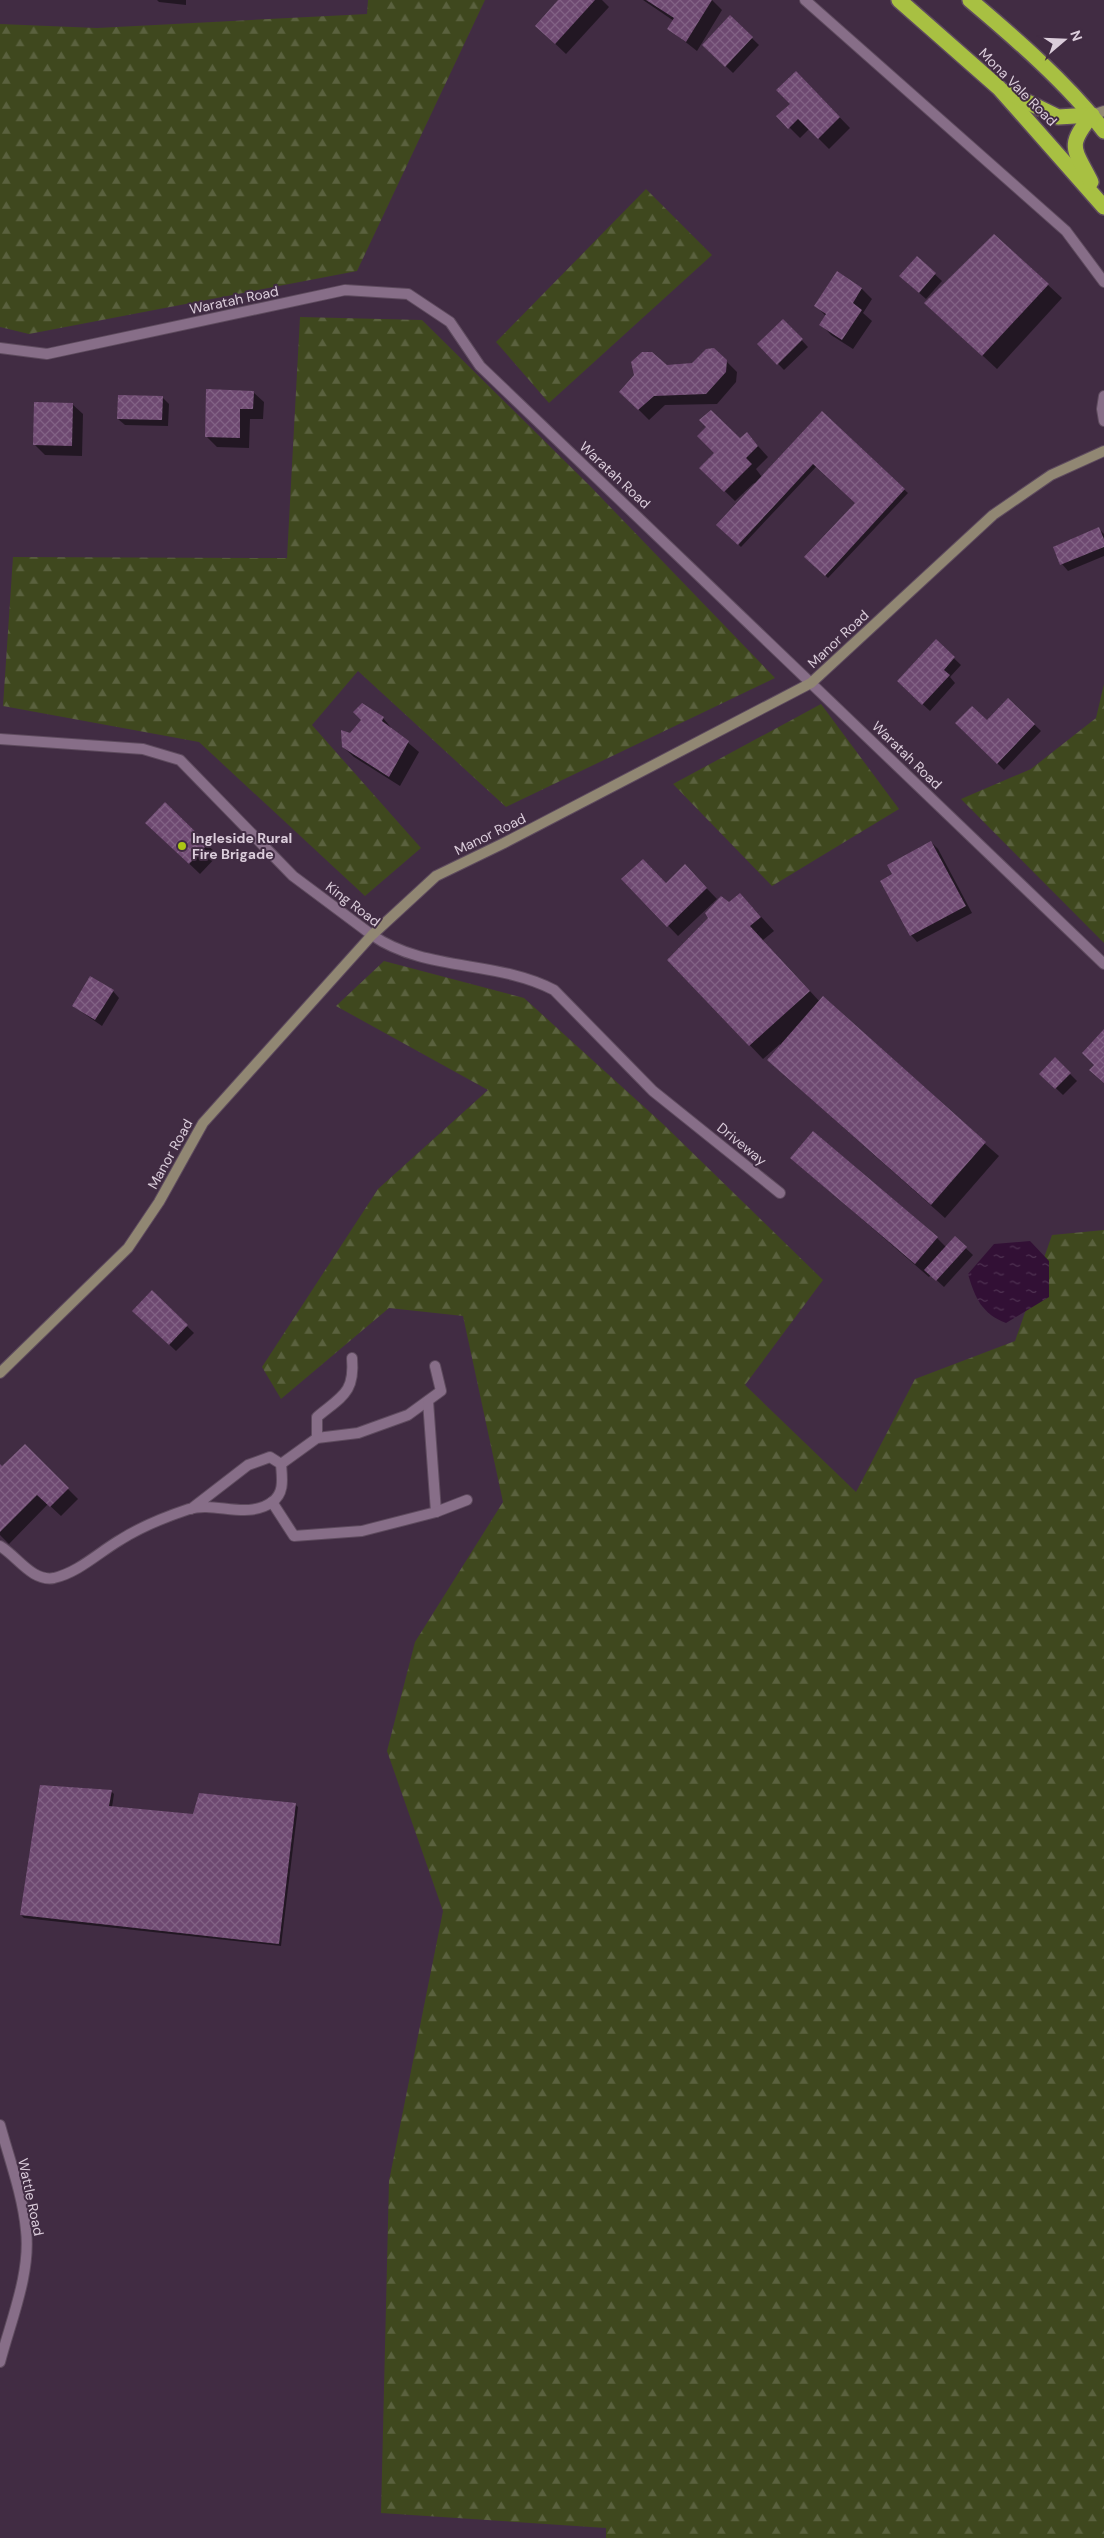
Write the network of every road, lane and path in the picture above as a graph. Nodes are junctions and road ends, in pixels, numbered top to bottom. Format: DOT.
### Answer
graph roads {
  1 [pos="805,0"];
  2 [pos="899,0"];
  3 [pos="970,0"];
  4 [pos="999,88"];
  5 [pos="1098,113"];
  6 [pos="1104,130"];
  7 [pos="1103,205"];
  8 [pos="1104,282"];
  9 [pos="0,348"];
  10 [pos="1104,396"];
  11 [pos="1104,421"];
  12 [pos="1104,451"];
  13 [pos="811,683"];
  14 [pos="0,739"];
  15 [pos="372,935"];
  16 [pos="1104,964"];
  17 [pos="685,1117"];
  18 [pos="780,1193"];
  19 [pos="352,1358"];
  20 [pos="435,1366"];
  21 [pos="0,1373"];
  22 [pos="428,1401"];
  23 [pos="317,1438"];
  24 [pos="281,1464"];
  25 [pos="467,1500"];
  26 [pos="272,1502"];
  27 [pos="191,1509"];
  28 [pos="436,1512"];
  29 [pos="0,1546"];
  30 [pos="0,2125"];
  31 [pos="0,2362"];
  1 -- 8 [label="street"];
  2 -- 4 [label="highway, Mona Vale Road"];
  3 -- 5 [label="highway"];
  4 -- 5 [label="highway"];
  4 -- 7 [label="highway, Mona Vale Road"];
  5 -- 6 [label="highway"];
  5 -- 7 [label="highway"];
  9 -- 13 [label="street, Waratah Road"];
  10 -- 11 [label="street"];
  12 -- 13 [label="street, Manor Road"];
  13 -- 15 [label="street, Manor Road"];
  13 -- 16 [label="street, Waratah Road"];
  14 -- 15 [label="street, King Road"];
  15 -- 17 [label="street, King Road"];
  15 -- 21 [label="street, Manor Road"];
  17 -- 18 [label="street, Driveway"];
  19 -- 23 [label="street"];
  20 -- 22 [label="street"];
  22 -- 23 [label="street"];
  22 -- 28 [label="street"];
  23 -- 24 [label="street"];
  24 -- 26 [label="street"];
  24 -- 27 [label="street"];
  25 -- 28 [label="street"];
  26 -- 27 [label="street"];
  26 -- 28 [label="street"];
  27 -- 29 [label="street"];
  30 -- 31 [label="street, Wattle Road"];
}
